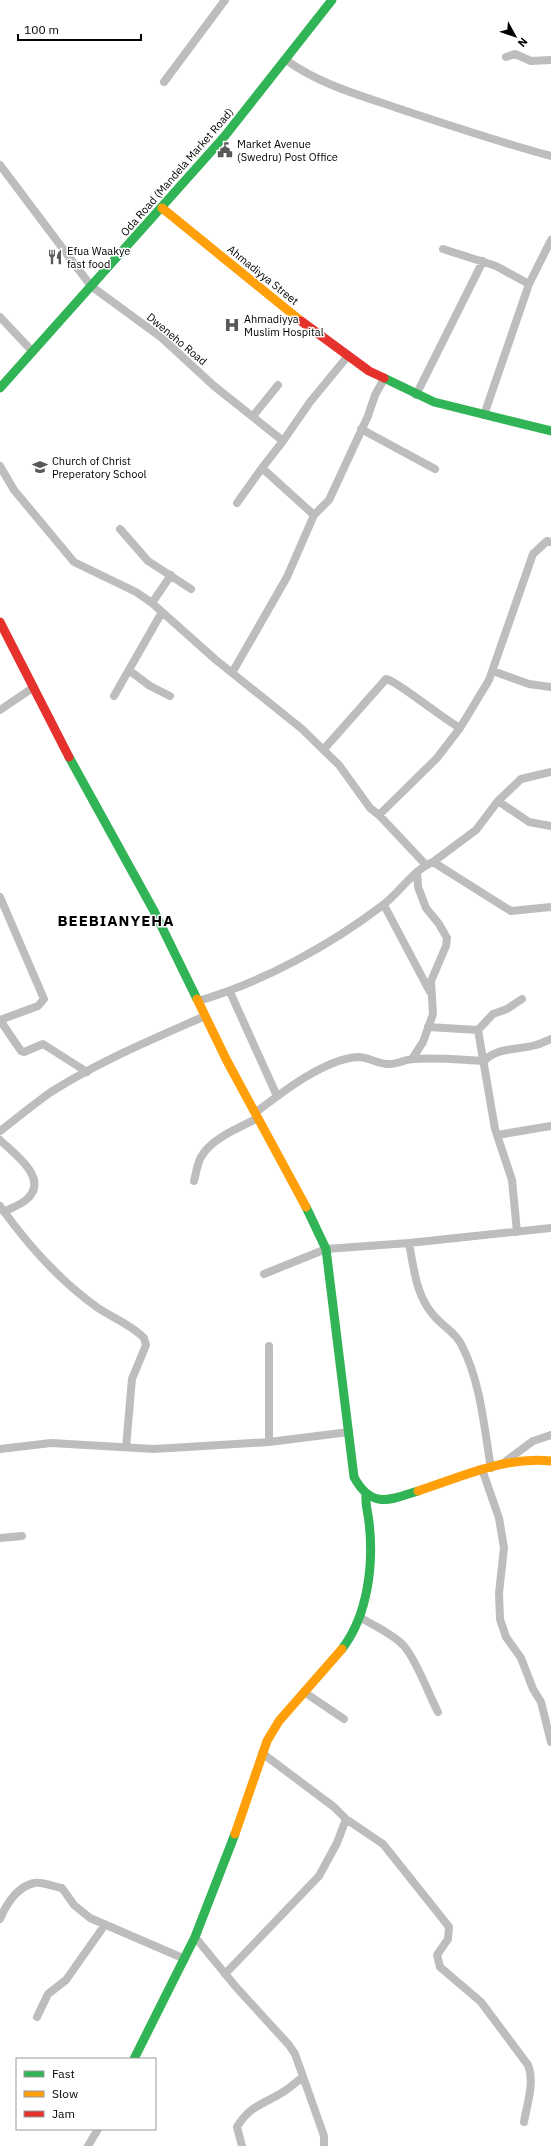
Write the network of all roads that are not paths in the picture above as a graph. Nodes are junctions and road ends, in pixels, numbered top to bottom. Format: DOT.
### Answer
graph roads {
  1 [pos="225,0"];
  2 [pos="332,0"];
  3 [pos="506,57"];
  4 [pos="286,60"];
  5 [pos="551,60"];
  6 [pos="164,82"];
  7 [pos="551,156"];
  8 [pos="0,165"];
  9 [pos="162,208"];
  10 [pos="551,240"];
  11 [pos="443,249"];
  12 [pos="483,261"];
  13 [pos="529,284"];
  14 [pos="91,286"];
  15 [pos="0,317"];
  16 [pos="32,351"];
  17 [pos="347,357"];
  18 [pos="384,379"];
  19 [pos="278,385"];
  20 [pos="0,388"];
  21 [pos="416,395"];
  22 [pos="484,415"];
  23 [pos="253,416"];
  24 [pos="361,429"];
  25 [pos="551,431"];
  26 [pos="283,441"];
  27 [pos="0,466"];
  28 [pos="262,468"];
  29 [pos="435,469"];
  30 [pos="236,503"];
  31 [pos="314,515"];
  32 [pos="120,529"];
  33 [pos="551,542"];
  34 [pos="171,575"];
  35 [pos="191,589"];
  36 [pos="152,603"];
  37 [pos="162,612"];
  38 [pos="0,622"];
  39 [pos="130,671"];
  40 [pos="493,671"];
  41 [pos="232,673"];
  42 [pos="551,687"];
  43 [pos="34,688"];
  44 [pos="114,696"];
  45 [pos="170,696"];
  46 [pos="0,710"];
  47 [pos="460,728"];
  48 [pos="324,749"];
  49 [pos="551,772"];
  50 [pos="498,801"];
  51 [pos="379,815"];
  52 [pos="551,826"];
  53 [pos="429,864"];
  54 [pos="417,872"];
  55 [pos="0,897"];
  56 [pos="384,905"];
  57 [pos="551,907"];
  58 [pos="230,992"];
  59 [pos="433,997"];
  60 [pos="522,999"];
  61 [pos="198,1001"];
  62 [pos="205,1016"];
  63 [pos="0,1020"];
  64 [pos="428,1027"];
  65 [pos="478,1030"];
  66 [pos="551,1039"];
  67 [pos="412,1059"];
  68 [pos="484,1060"];
  69 [pos="87,1072"];
  70 [pos="277,1096"];
  71 [pos="256,1116"];
  72 [pos="551,1126"];
  73 [pos="0,1131"];
  74 [pos="497,1135"];
  75 [pos="0,1140"];
  76 [pos="194,1181"];
  77 [pos="2,1209"];
  78 [pos="551,1228"];
  79 [pos="518,1232"];
  80 [pos="409,1243"];
  81 [pos="326,1249"];
  82 [pos="264,1274"];
  83 [pos="269,1346"];
  84 [pos="349,1432"];
  85 [pos="551,1435"];
  86 [pos="269,1442"];
  87 [pos="126,1447"];
  88 [pos="0,1449"];
  89 [pos="551,1461"];
  90 [pos="492,1469"];
  91 [pos="366,1495"];
  92 [pos="22,1536"];
  93 [pos="0,1538"];
  94 [pos="360,1617"];
  95 [pos="304,1692"];
  96 [pos="438,1712"];
  97 [pos="344,1719"];
  98 [pos="551,1742"];
  99 [pos="262,1753"];
  100 [pos="346,1819"];
  101 [pos="0,1919"];
  102 [pos="104,1926"];
  103 [pos="195,1937"];
  104 [pos="185,1960"];
  105 [pos="225,1974"];
  106 [pos="37,2016"];
  107 [pos="135,2058"];
  108 [pos="303,2077"];
  109 [pos="524,2122"];
  110 [pos="97,2130"];
  111 [pos="88,2146"];
  112 [pos="242,2146"];
  113 [pos="324,2146"];
  1 -- 6 [label="street"];
  2 -- 4 [label="street, Oda Road (Mandela Market Road)"];
  3 -- 5 [label="street"];
  4 -- 7 [label="street"];
  4 -- 9 [label="street, Oda Road (Mandela Market Road)"];
  8 -- 14 [label="street, Dweneho Road"];
  9 -- 14 [label="street, Oda Road (Mandela Market Road)"];
  9 -- 17 [label="street, Ahmadiyya Street"];
  10 -- 13 [label="street"];
  11 -- 12 [label="street"];
  12 -- 13 [label="street"];
  12 -- 21 [label="street"];
  13 -- 22 [label="street"];
  14 -- 16 [label="street, Oda Road (Mandela Market Road)"];
  14 -- 23 [label="street, Dweneho Road"];
  15 -- 16 [label="street"];
  16 -- 20 [label="street, Oda Road (Mandela Market Road)"];
  17 -- 18 [label="street, Ahmadiyya Street"];
  17 -- 26 [label="street"];
  18 -- 21 [label="street, Ahmadiyya Street"];
  18 -- 24 [label="street"];
  19 -- 23 [label="street"];
  21 -- 22 [label="street, Ahmadiyya Street"];
  22 -- 25 [label="street, Ahmadiyya Street"];
  23 -- 26 [label="street, Dweneho Road"];
  24 -- 29 [label="street"];
  24 -- 31 [label="street"];
  26 -- 28 [label="street"];
  27 -- 36 [label="street"];
  28 -- 30 [label="street"];
  28 -- 31 [label="street"];
  31 -- 41 [label="street"];
  32 -- 34 [label="street"];
  33 -- 40 [label="street"];
  34 -- 35 [label="street"];
  34 -- 36 [label="street"];
  36 -- 37 [label="street"];
  37 -- 39 [label="street"];
  37 -- 41 [label="street"];
  38 -- 43 [label="street"];
  39 -- 44 [label="street"];
  39 -- 45 [label="street"];
  40 -- 42 [label="street"];
  40 -- 47 [label="street"];
  41 -- 48 [label="street"];
  43 -- 46 [label="street"];
  43 -- 61 [label="street"];
  47 -- 48 [label="street"];
  47 -- 51 [label="street"];
  48 -- 51 [label="street"];
  49 -- 50 [label="street"];
  50 -- 52 [label="street"];
  50 -- 53 [label="street"];
  51 -- 53 [label="street"];
  53 -- 54 [label="street"];
  53 -- 57 [label="street"];
  54 -- 56 [label="street"];
  54 -- 59 [label="street"];
  55 -- 63 [label="street"];
  56 -- 58 [label="street"];
  56 -- 59 [label="street"];
  58 -- 61 [label="street"];
  58 -- 70 [label="street"];
  59 -- 64 [label="street"];
  60 -- 65 [label="street"];
  61 -- 62 [label="street"];
  62 -- 69 [label="street"];
  62 -- 71 [label="street"];
  63 -- 69 [label="street"];
  64 -- 65 [label="street"];
  64 -- 67 [label="street"];
  65 -- 68 [label="street"];
  66 -- 68 [label="street"];
  67 -- 68 [label="street"];
  67 -- 70 [label="street"];
  68 -- 74 [label="street"];
  69 -- 73 [label="street"];
  70 -- 71 [label="street"];
  71 -- 76 [label="street"];
  71 -- 81 [label="street"];
  72 -- 74 [label="street"];
  74 -- 79 [label="street"];
  75 -- 77 [label="street"];
  77 -- 87 [label="street"];
  78 -- 79 [label="street"];
  79 -- 80 [label="street"];
  80 -- 81 [label="street"];
  80 -- 90 [label="street"];
  81 -- 82 [label="street"];
  81 -- 84 [label="street"];
  83 -- 86 [label="street"];
  84 -- 86 [label="street"];
  84 -- 91 [label="street"];
  85 -- 90 [label="street"];
  86 -- 87 [label="street"];
  87 -- 88 [label="street"];
  89 -- 90 [label="street"];
  90 -- 91 [label="street"];
  90 -- 98 [label="street"];
  91 -- 94 [label="street"];
  92 -- 93 [label="street"];
  94 -- 95 [label="street"];
  94 -- 96 [label="street"];
  95 -- 97 [label="street"];
  95 -- 99 [label="street"];
  99 -- 100 [label="street"];
  99 -- 103 [label="street"];
  100 -- 105 [label="street"];
  100 -- 109 [label="street"];
  101 -- 102 [label="street"];
  102 -- 104 [label="street"];
  102 -- 106 [label="street"];
  103 -- 104 [label="street"];
  103 -- 105 [label="street"];
  104 -- 107 [label="street"];
  105 -- 108 [label="street"];
  108 -- 112 [label="street"];
  108 -- 113 [label="street"];
  110 -- 111 [label="street"];
}
